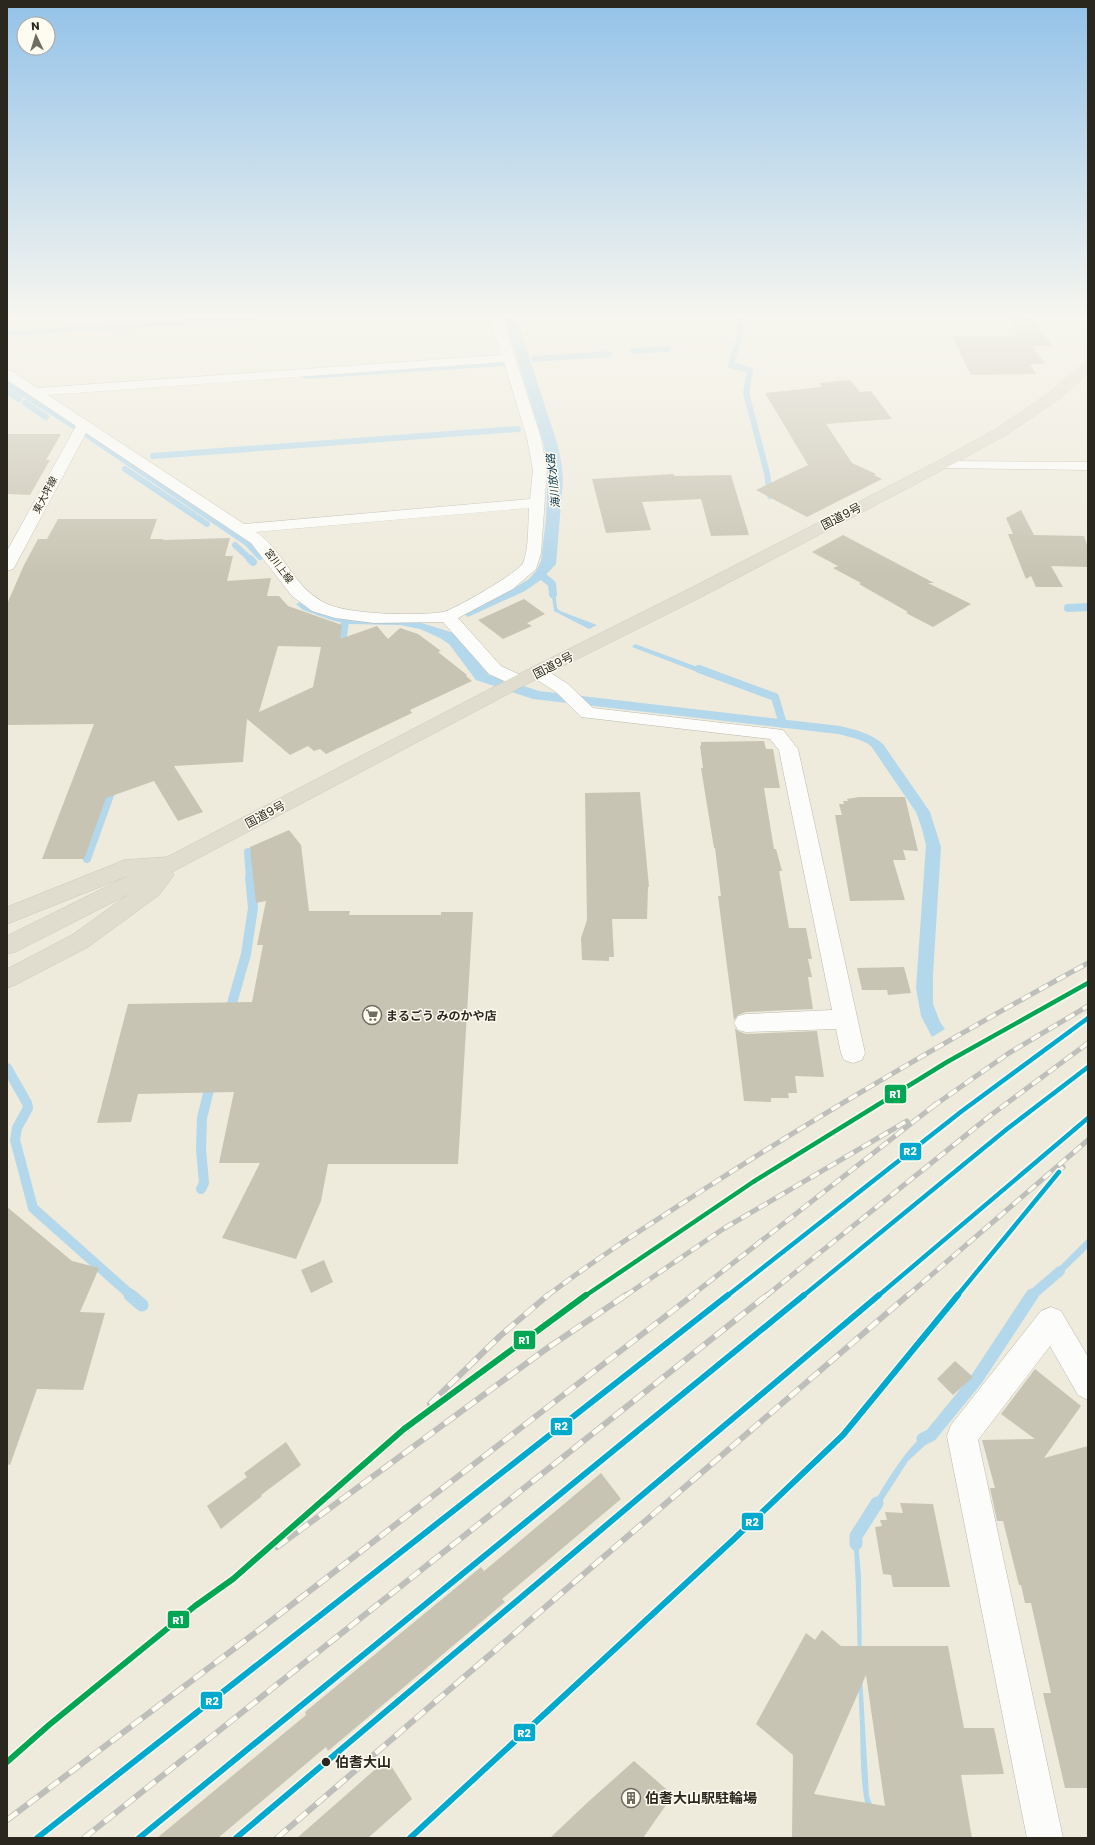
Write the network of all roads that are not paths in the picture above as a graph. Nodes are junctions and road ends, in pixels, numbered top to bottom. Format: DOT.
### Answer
graph roads {
  1 [pos="50,403"];
  2 [pos="523,403"];
  3 [pos="1044,403"];
  4 [pos="83,425"];
  5 [pos="941,465"];
  6 [pos="1088,466"];
  7 [pos="538,503"];
  8 [pos="242,529"];
  9 [pos="7,566"];
  10 [pos="448,617"];
  11 [pos="537,672"];
  12 [pos="519,681"];
  13 [pos="174,862"];
  14 [pos="7,916"];
  15 [pos="7,946"];
  16 [pos="7,979"];
  17 [pos="846,1019"];
  18 [pos="746,1022"];
  19 [pos="853,1053"];
  20 [pos="1088,1385"];
  21 [pos="1045,1838"];
  1 -- 4 [label="street, 宮川上線"];
  2 -- 7 [label="street"];
  3 -- 5 [label="highway, 国道9号"];
  4 -- 8 [label="street, 宮川上線"];
  4 -- 9 [label="street, 東大坪線"];
  5 -- 6 [label="street"];
  5 -- 11 [label="highway, 国道9号"];
  7 -- 8 [label="street"];
  7 -- 10 [label="street"];
  8 -- 10 [label="street, 宮川上線"];
  10 -- 12 [label="street"];
  11 -- 12 [label="highway, 国道9号"];
  11 -- 17 [label="street"];
  12 -- 13 [label="highway, 国道9号"];
  13 -- 14 [label="highway"];
  13 -- 15 [label="highway, 国道9号"];
  13 -- 16 [label="highway"];
  17 -- 18 [label="street"];
  17 -- 19 [label="street"];
  20 -- 21 [label="street"];
}
